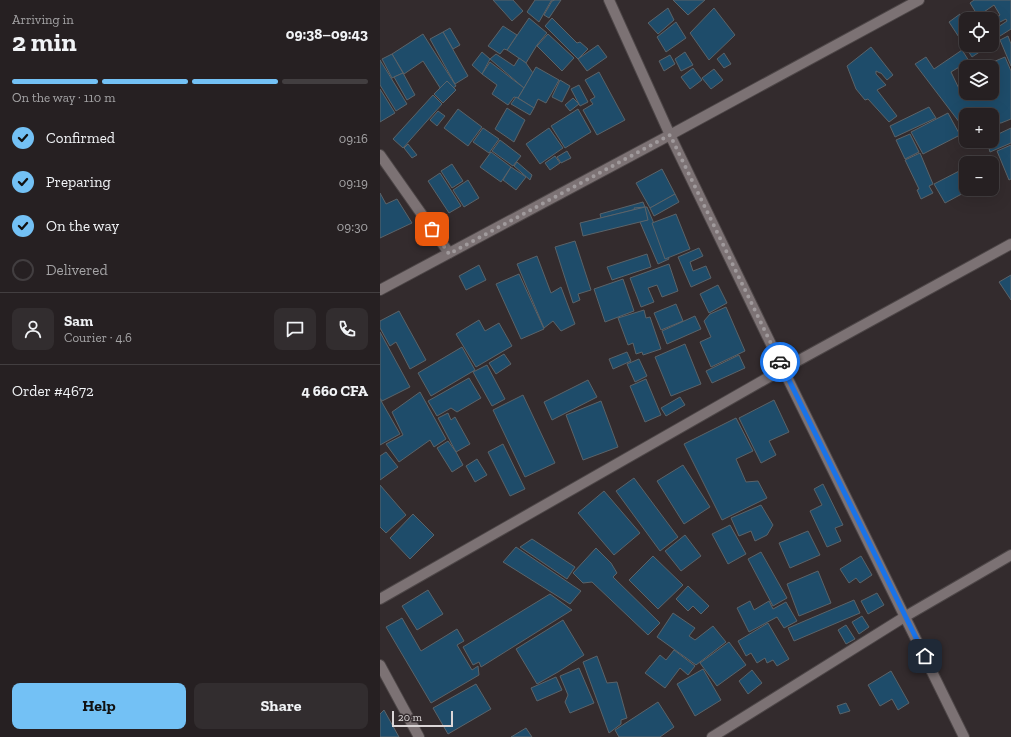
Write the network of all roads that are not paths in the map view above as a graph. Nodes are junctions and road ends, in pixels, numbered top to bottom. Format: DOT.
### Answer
graph roads {
  1 [pos="609,0"];
  2 [pos="919,0"];
  3 [pos="670,135"];
  4 [pos="380,155"];
  5 [pos="1011,244"];
  6 [pos="449,254"];
  7 [pos="380,290"];
  8 [pos="783,369"];
  9 [pos="1011,555"];
  10 [pos="380,599"];
  11 [pos="906,616"];
  12 [pos="380,665"];
  13 [pos="419,737"];
  14 [pos="712,737"];
  15 [pos="964,737"];
  1 -- 3 [label="street"];
  2 -- 3 [label="street"];
  3 -- 6 [label="street"];
  3 -- 8 [label="street"];
  4 -- 6 [label="street"];
  5 -- 8 [label="street"];
  6 -- 7 [label="street"];
  8 -- 10 [label="street"];
  8 -- 11 [label="street"];
  9 -- 11 [label="street"];
  11 -- 14 [label="street"];
  11 -- 15 [label="street"];
  12 -- 13 [label="street"];
}
